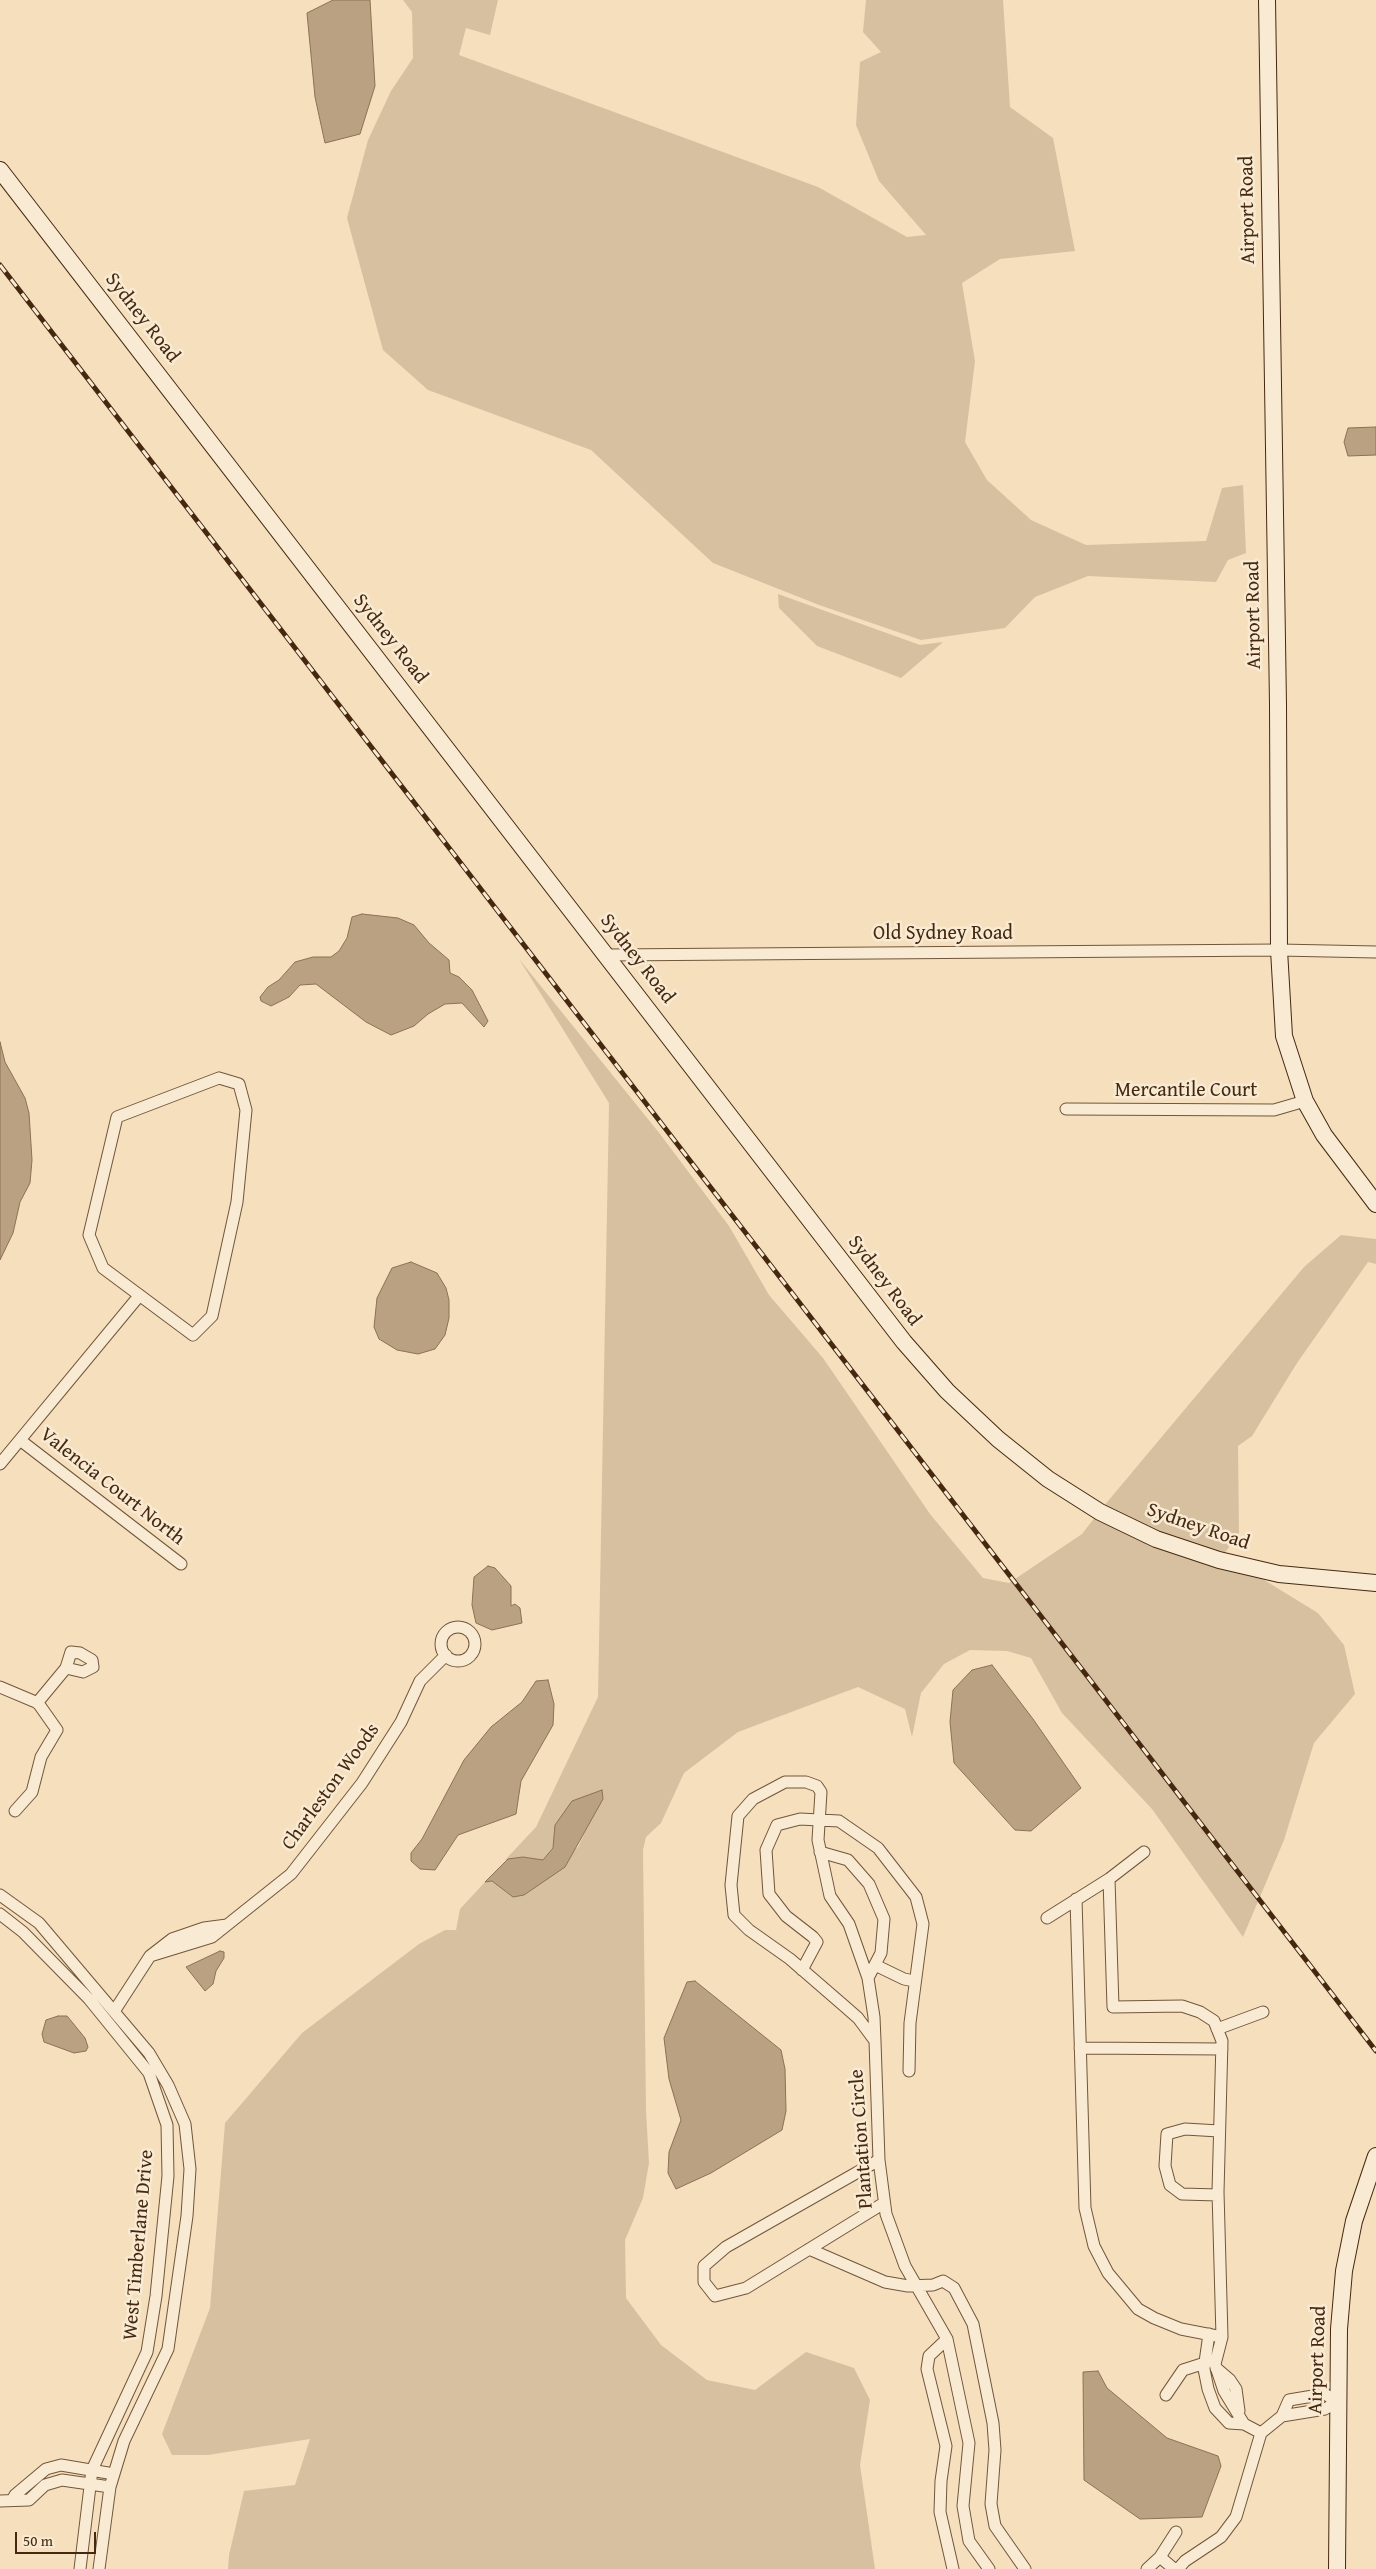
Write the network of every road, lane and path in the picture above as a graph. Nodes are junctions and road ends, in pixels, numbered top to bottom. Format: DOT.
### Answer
graph roads {
  1 [pos="1267,0"];
  2 [pos="0,170"];
  3 [pos="1279,950"];
  4 [pos="1376,952"];
  5 [pos="608,955"];
  6 [pos="1304,1101"];
  7 [pos="1066,1109"];
  8 [pos="1376,1204"];
  9 [pos="139,1296"];
  10 [pos="20,1440"];
  11 [pos="0,1464"];
  12 [pos="181,1564"];
  13 [pos="1376,1584"];
  14 [pos="446,1655"];
  15 [pos="66,1668"];
  16 [pos="0,1687"];
  17 [pos="37,1703"];
  18 [pos="15,1811"];
  19 [pos="819,1819"];
  20 [pos="820,1852"];
  21 [pos="1144,1852"];
  22 [pos="1109,1879"];
  23 [pos="0,1895"];
  24 [pos="1076,1899"];
  25 [pos="0,1914"];
  26 [pos="1048,1918"];
  27 [pos="875,1965"];
  28 [pos="802,1970"];
  29 [pos="868,1978"];
  30 [pos="914,1981"];
  31 [pos="115,2010"];
  32 [pos="1263,2012"];
  33 [pos="1217,2029"];
  34 [pos="875,2041"];
  35 [pos="1080,2048"];
  36 [pos="1222,2049"];
  37 [pos="909,2071"];
  38 [pos="1219,2131"];
  39 [pos="1376,2156"];
  40 [pos="879,2160"];
  41 [pos="1218,2195"];
  42 [pos="884,2203"];
  43 [pos="809,2249"];
  44 [pos="917,2286"];
  45 [pos="1209,2334"];
  46 [pos="1222,2337"];
  47 [pos="947,2339"];
  48 [pos="1208,2366"];
  49 [pos="1166,2395"];
  50 [pos="1338,2402"];
  51 [pos="1282,2416"];
  52 [pos="1240,2425"];
  53 [pos="1261,2433"];
  54 [pos="92,2470"];
  55 [pos="114,2474"];
  56 [pos="90,2484"];
  57 [pos="110,2487"];
  58 [pos="12,2500"];
  59 [pos="0,2501"];
  60 [pos="1176,2532"];
  61 [pos="1160,2556"];
  62 [pos="80,2569"];
  63 [pos="99,2569"];
  64 [pos="953,2569"];
  65 [pos="989,2569"];
  66 [pos="1025,2569"];
  67 [pos="1147,2569"];
  68 [pos="1174,2569"];
  69 [pos="1178,2569"];
  70 [pos="1337,2569"];
  1 -- 3 [label="street, Airport Road"];
  2 -- 5 [label="street, Sydney Road"];
  3 -- 4 [label="street, Old Sydney Road"];
  3 -- 5 [label="street, Old Sydney Road"];
  3 -- 6 [label="street, Airport Road"];
  5 -- 13 [label="street, Sydney Road"];
  6 -- 7 [label="street, Mercantile Court"];
  6 -- 8 [label="street, Airport Road"];
  9 -- 9 [label="street"];
  9 -- 10 [label="street"];
  10 -- 11 [label="street"];
  10 -- 12 [label="street, Valencia Court North"];
  14 -- 31 [label="street, Charleston Woods"];
  15 -- 17 [label="street"];
  16 -- 17 [label="street"];
  17 -- 18 [label="street"];
  19 -- 20 [label="street, Plantation Circle"];
  19 -- 28 [label="street"];
  19 -- 28 [label="street, Plantation Circle"];
  19 -- 30 [label="street"];
  20 -- 27 [label="street"];
  20 -- 29 [label="street, Plantation Circle"];
  21 -- 22 [label="street"];
  22 -- 24 [label="street"];
  22 -- 33 [label="street"];
  23 -- 31 [label="street, West Timberlane Drive"];
  24 -- 26 [label="street"];
  24 -- 35 [label="street"];
  25 -- 54 [label="street, West Timberlane Drive"];
  27 -- 29 [label="street"];
  27 -- 30 [label="street"];
  28 -- 34 [label="street, Plantation Circle"];
  29 -- 34 [label="street, Plantation Circle"];
  30 -- 37 [label="street"];
  31 -- 55 [label="street, West Timberlane Drive"];
  32 -- 33 [label="street"];
  33 -- 36 [label="street"];
  34 -- 40 [label="street, Plantation Circle"];
  35 -- 36 [label="street"];
  35 -- 45 [label="street"];
  36 -- 38 [label="street"];
  38 -- 41 [label="street"];
  38 -- 41 [label="street"];
  39 -- 50 [label="street, Airport Road"];
  40 -- 42 [label="street, Plantation Circle"];
  40 -- 43 [label="street"];
  41 -- 46 [label="street"];
  42 -- 43 [label="street"];
  42 -- 44 [label="street, Plantation Circle"];
  43 -- 44 [label="street"];
  44 -- 47 [label="street, Plantation Circle"];
  44 -- 66 [label="street"];
  45 -- 46 [label="street"];
  45 -- 48 [label="street"];
  46 -- 48 [label="street"];
  47 -- 64 [label="street"];
  47 -- 65 [label="street, Plantation Circle"];
  48 -- 49 [label="street"];
  48 -- 52 [label="street"];
  48 -- 52 [label="street"];
  50 -- 51 [label="street"];
  50 -- 51 [label="street"];
  50 -- 70 [label="street, Airport Road"];
  51 -- 53 [label="street"];
  52 -- 53 [label="street"];
  53 -- 69 [label="street"];
  54 -- 55 [label="street"];
  54 -- 56 [label="street, West Timberlane Drive"];
  54 -- 58 [label="street"];
  55 -- 57 [label="street, West Timberlane Drive"];
  56 -- 57 [label="street"];
  56 -- 58 [label="street"];
  56 -- 62 [label="street, West Timberlane Drive"];
  57 -- 63 [label="street, West Timberlane Drive"];
  58 -- 59 [label="street"];
  60 -- 61 [label="street"];
  61 -- 67 [label="street"];
  61 -- 68 [label="street"];
}
